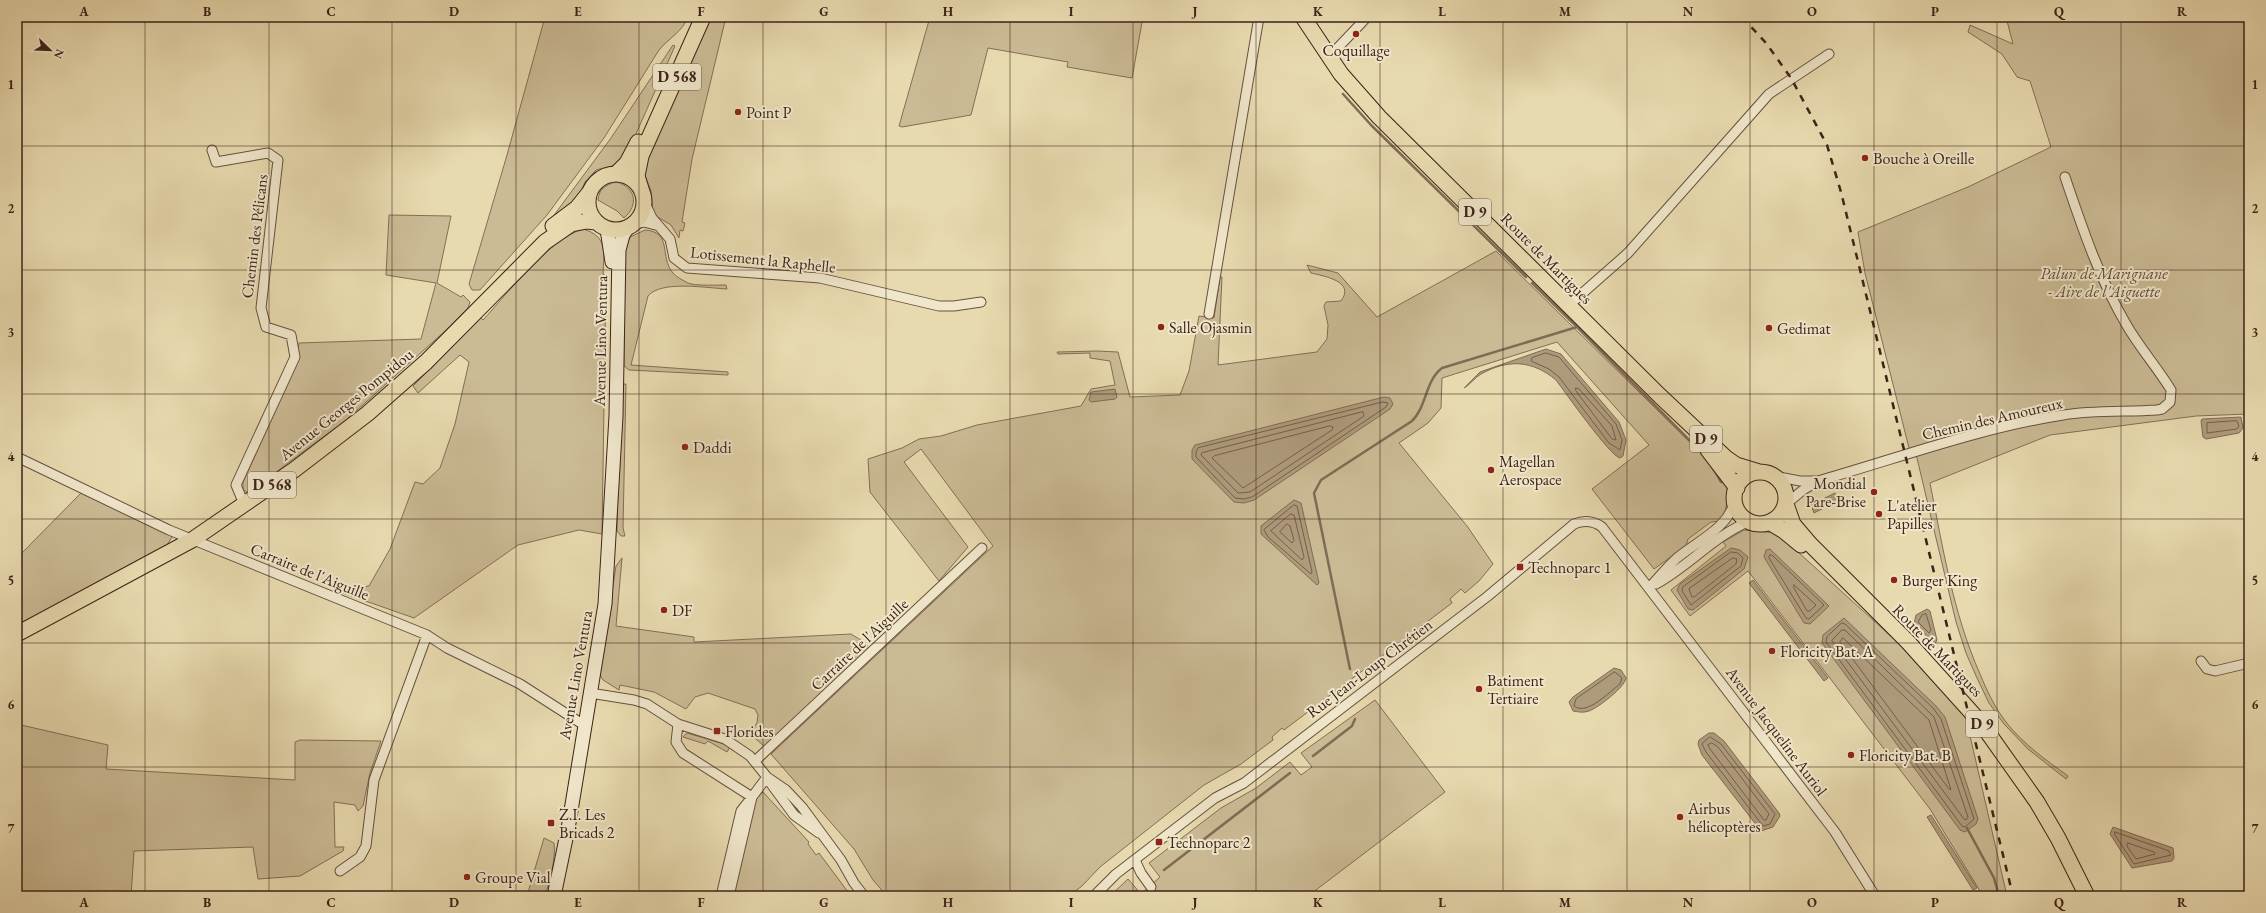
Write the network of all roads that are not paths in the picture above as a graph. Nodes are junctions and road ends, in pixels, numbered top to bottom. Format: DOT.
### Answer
graph roads {
  1 [pos="693,17"];
  2 [pos="703,17"];
  3 [pos="1259,17"];
  4 [pos="1303,17"];
  5 [pos="1367,17"];
  6 [pos="1829,54"];
  7 [pos="1329,57"];
  8 [pos="212,150"];
  9 [pos="616,174"];
  10 [pos="2064,177"];
  11 [pos="589,193"];
  12 [pos="643,196"];
  13 [pos="631,225"];
  14 [pos="602,226"];
  15 [pos="660,226"];
  16 [pos="495,291"];
  17 [pos="981,302"];
  18 [pos="1569,305"];
  19 [pos="1209,314"];
  20 [pos="1660,396"];
  21 [pos="17,457"];
  22 [pos="612,458"];
  23 [pos="1759,472"];
  24 [pos="1774,476"];
  25 [pos="1818,481"];
  26 [pos="1736,494"];
  27 [pos="244,504"];
  28 [pos="1786,504"];
  29 [pos="1750,521"];
  30 [pos="1769,522"];
  31 [pos="192,540"];
  32 [pos="982,548"];
  33 [pos="1649,588"];
  34 [pos="1860,595"];
  35 [pos="17,634"];
  36 [pos="427,635"];
  37 [pos="2201,661"];
  38 [pos="2249,663"];
  39 [pos="590,693"];
  40 [pos="678,724"];
  41 [pos="584,726"];
  42 [pos="755,761"];
  43 [pos="767,777"];
  44 [pos="752,797"];
  45 [pos="1135,860"];
  46 [pos="340,871"];
  47 [pos="2075,875"];
  48 [pos="1151,886"];
  49 [pos="554,896"];
  50 [pos="721,896"];
  51 [pos="729,896"];
  52 [pos="864,896"];
  53 [pos="1094,896"];
  54 [pos="1875,896"];
  55 [pos="2080,896"];
  56 [pos="2087,896"];
  1 -- 9 [label="main road, D 568"];
  2 -- 12 [label="main road, D 568"];
  3 -- 19 [label="street"];
  4 -- 7 [label="main road, Route de Martigues / D 9"];
  5 -- 7 [label="street"];
  6 -- 18 [label="street"];
  7 -- 18 [label="main road, Route de Martigues / D 9"];
  8 -- 27 [label="street, Chemin des Pélicans"];
  9 -- 11 [label="main road"];
  9 -- 12 [label="main road"];
  10 -- 25 [label="street, Chemin des Amoureux"];
  11 -- 14 [label="main road"];
  11 -- 16 [label="main road, Avenue Georges Pompidou"];
  12 -- 13 [label="main road"];
  12 -- 15 [label="street, Lotissement la Raphelle"];
  13 -- 14 [label="main road"];
  13 -- 15 [label="street"];
  13 -- 22 [label="main road, Avenue Lino Ventura"];
  14 -- 16 [label="main road, Avenue Georges Pompidou"];
  14 -- 22 [label="main road, Avenue Lino Ventura"];
  15 -- 17 [label="street, Lotissement la Raphelle"];
  16 -- 27 [label="main road, Avenue Georges Pompidou / D 568"];
  18 -- 20 [label="main road, Route de Martigues / D 9"];
  20 -- 23 [label="main road, Route de Martigues / D 9"];
  20 -- 26 [label="main road, Route de Martigues / D 9"];
  21 -- 31 [label="street, Carraire de l'Aiguille"];
  22 -- 39 [label="main road, Avenue Lino Ventura"];
  23 -- 24 [label="main road"];
  23 -- 26 [label="main road"];
  24 -- 25 [label="street, Chemin des Amoureux"];
  24 -- 28 [label="main road"];
  25 -- 28 [label="street, Chemin des Amoureux"];
  26 -- 29 [label="main road"];
  26 -- 33 [label="street"];
  27 -- 31 [label="main road, Avenue Georges Pompidou / D 568"];
  28 -- 30 [label="main road"];
  28 -- 34 [label="main road, Route de Martigues / D 9"];
  29 -- 30 [label="main road"];
  29 -- 33 [label="street"];
  30 -- 34 [label="main road, Route de Martigues / D 9"];
  31 -- 35 [label="main road, Avenue Georges Pompidou / D 568"];
  31 -- 36 [label="street, Carraire de l'Aiguille"];
  32 -- 42 [label="street, Carraire de l'Aiguille"];
  33 -- 45 [label="street, Rue Jean-Loup Chrétien"];
  33 -- 54 [label="street, Avenue Jacqueline Auriol"];
  34 -- 47 [label="main road, Route de Martigues / D 9"];
  36 -- 41 [label="street, Carraire de l'Aiguille"];
  36 -- 46 [label="street"];
  37 -- 38 [label="street"];
  39 -- 40 [label="street"];
  39 -- 41 [label="main road, Avenue Lino Ventura"];
  40 -- 42 [label="street"];
  40 -- 44 [label="street"];
  41 -- 49 [label="main road, Avenue Lino Ventura"];
  42 -- 43 [label="street"];
  43 -- 44 [label="street"];
  43 -- 52 [label="street"];
  44 -- 50 [label="street"];
  44 -- 51 [label="street"];
  45 -- 48 [label="street"];
  45 -- 53 [label="street, Rue Jean-Loup Chrétien"];
  47 -- 55 [label="main road, Route de Martigues / D 9"];
  47 -- 56 [label="main road, Route de Martigues / D 9"];
}
